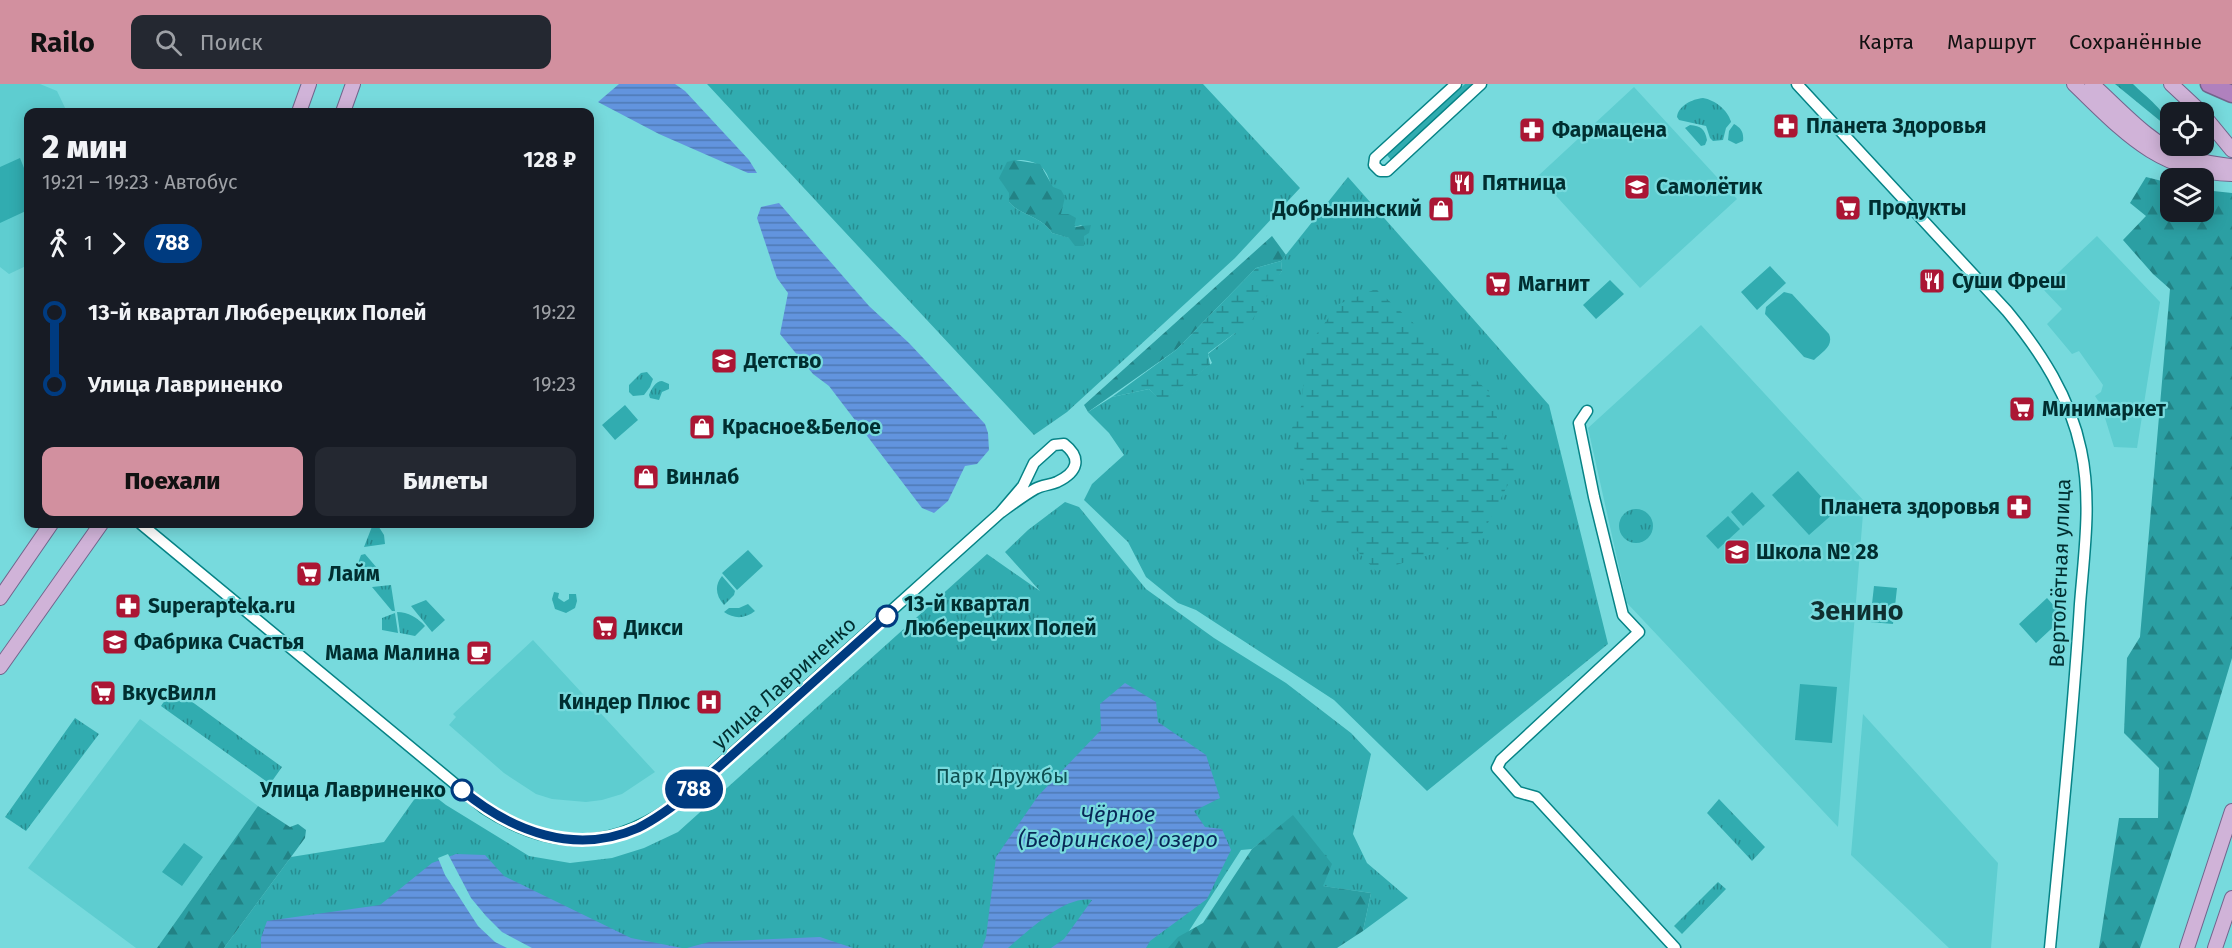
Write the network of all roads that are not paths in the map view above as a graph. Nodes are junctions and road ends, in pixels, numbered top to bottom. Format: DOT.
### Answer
graph roads {
  1 [pos="309,84"];
  2 [pos="353,84"];
  3 [pos="1455,84"];
  4 [pos="1481,84"];
  5 [pos="1797,84"];
  6 [pos="2074,84"];
  7 [pos="2092,84"];
  8 [pos="2171,84"];
  9 [pos="2209,84"];
  10 [pos="2232,94"];
  11 [pos="2190,102"];
  12 [pos="300,108"];
  13 [pos="344,108"];
  14 [pos="2214,128"];
  15 [pos="2232,150"];
  16 [pos="2232,166"];
  17 [pos="2232,174"];
  18 [pos="1587,411"];
  19 [pos="1000,513"];
  20 [pos="48,528"];
  21 [pos="98,528"];
  22 [pos="146,528"];
  23 [pos="0,597"];
  24 [pos="0,667"];
  25 [pos="2232,811"];
  26 [pos="2232,898"];
  27 [pos="2232,907"];
  28 [pos="2223,925"];
  29 [pos="1675,948"];
  30 [pos="2050,948"];
  31 [pos="2187,948"];
  32 [pos="2215,948"];
  1 -- 12 [label="main road"];
  2 -- 13 [label="main road"];
  3 -- 4 [label="street"];
  5 -- 30 [label="street, Вертолётная улица"];
  6 -- 17 [label="main road"];
  7 -- 16 [label="main road"];
  8 -- 11 [label="main road"];
  9 -- 10 [label="highway"];
  14 -- 15 [label="main road"];
  18 -- 29 [label="street"];
  19 -- 19 [label="street"];
  19 -- 22 [label="street, улица Лавриненко"];
  20 -- 23 [label="main road"];
  21 -- 24 [label="main road"];
  25 -- 31 [label="main road"];
  26 -- 28 [label="main road"];
  27 -- 28 [label="main road"];
  28 -- 32 [label="main road"];
}
